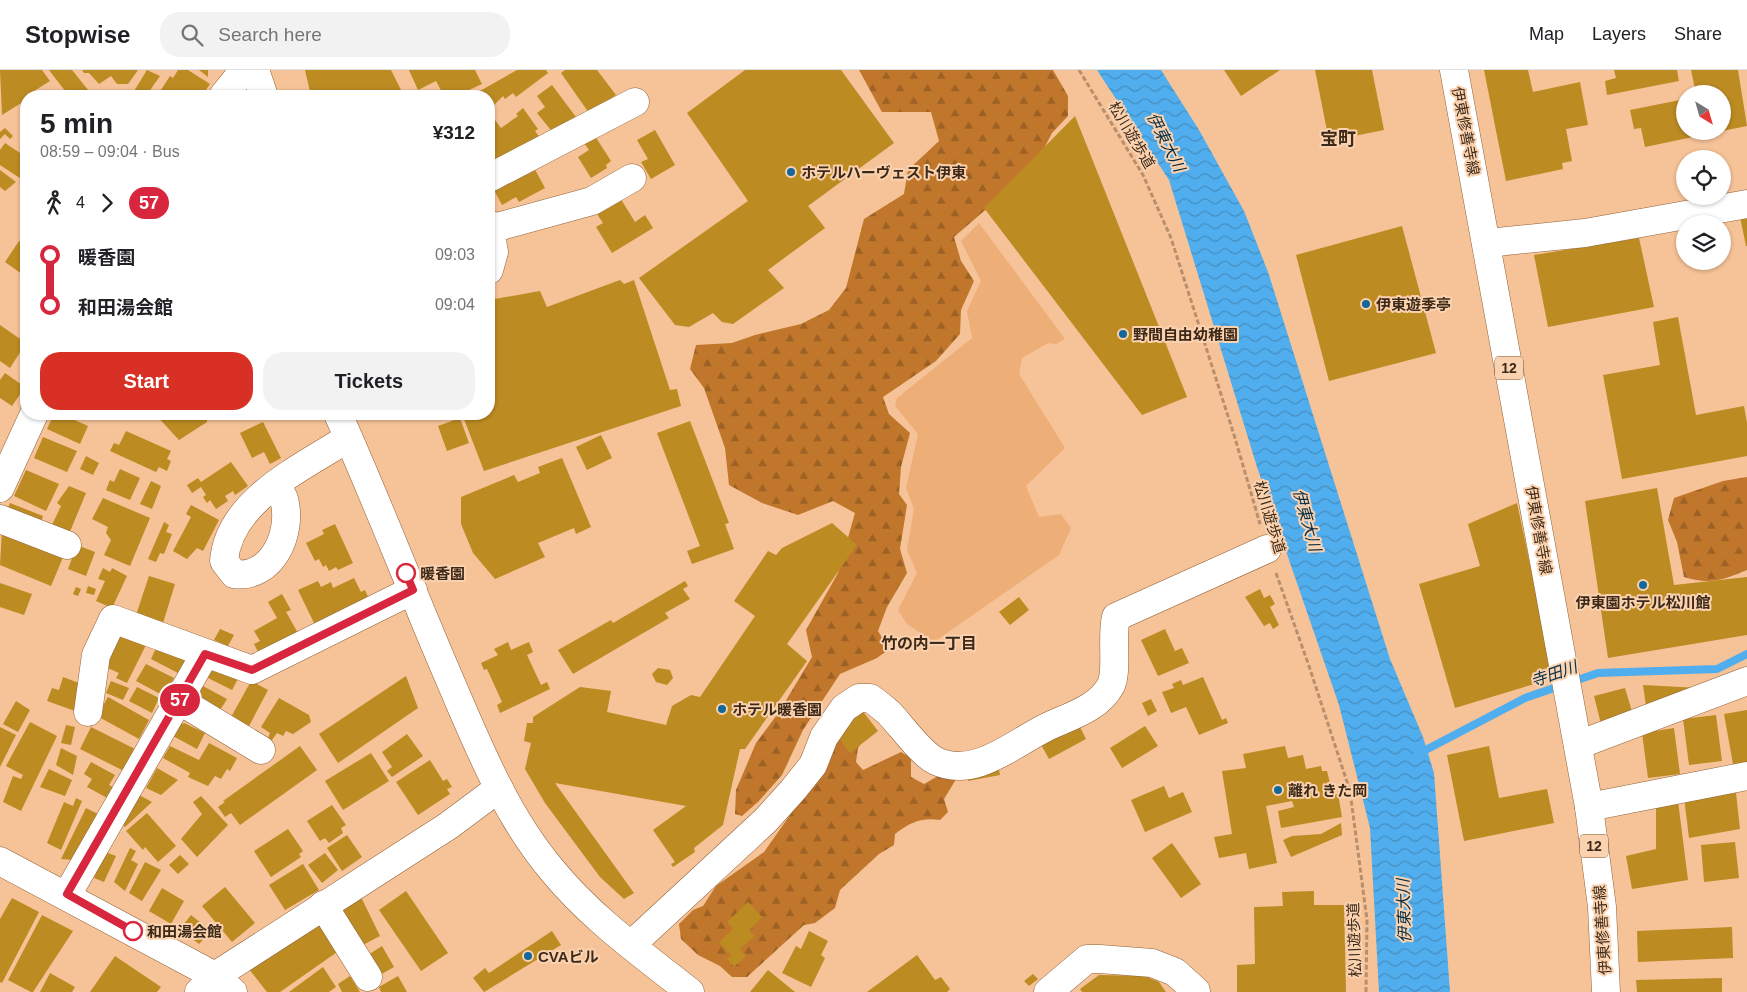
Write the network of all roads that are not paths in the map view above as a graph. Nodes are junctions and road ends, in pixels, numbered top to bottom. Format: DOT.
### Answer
graph roads {
  1 [pos="244,70"];
  2 [pos="254,70"];
  3 [pos="1454,70"];
  4 [pos="228,90"];
  5 [pos="262,90"];
  6 [pos="635,102"];
  7 [pos="495,175"];
  8 [pos="632,178"];
  9 [pos="1747,204"];
  10 [pos="495,225"];
  11 [pos="1487,243"];
  12 [pos="31,420"];
  13 [pos="343,426"];
  14 [pos="276,485"];
  15 [pos="0,488"];
  16 [pos="0,519"];
  17 [pos="67,545"];
  18 [pos="1267,549"];
  19 [pos="413,590"];
  20 [pos="205,654"];
  21 [pos="1747,681"];
  22 [pos="180,701"];
  23 [pos="88,712"];
  24 [pos="1578,745"];
  25 [pos="261,750"];
  26 [pos="1747,776"];
  27 [pos="499,788"];
  28 [pos="1588,808"];
  29 [pos="0,861"];
  30 [pos="67,894"];
  31 [pos="323,905"];
  32 [pos="631,945"];
  33 [pos="368,977"];
  34 [pos="216,987"];
  35 [pos="1196,991"];
  36 [pos="690,992"];
  37 [pos="1048,992"];
  38 [pos="1606,992"];
  1 -- 4 [label="main road"];
  2 -- 5 [label="main road"];
  3 -- 11 [label="main road, 伊東修善寺線 / 12"];
  6 -- 7 [label="main road"];
  8 -- 10 [label="main road"];
  9 -- 11 [label="main road"];
  11 -- 24 [label="main road, 伊東修善寺線 / 12"];
  12 -- 15 [label="main road"];
  13 -- 14 [label="main road"];
  13 -- 19 [label="main road"];
  16 -- 17 [label="main road"];
  18 -- 32 [label="main road"];
  19 -- 20 [label="main road"];
  19 -- 27 [label="main road"];
  20 -- 22 [label="main road"];
  20 -- 23 [label="main road"];
  21 -- 24 [label="main road"];
  22 -- 25 [label="main road"];
  22 -- 30 [label="main road"];
  24 -- 28 [label="main road, 伊東修善寺線 / 12"];
  26 -- 28 [label="main road"];
  27 -- 31 [label="main road"];
  27 -- 32 [label="main road"];
  28 -- 38 [label="main road, 伊東修善寺線 / 12"];
  29 -- 30 [label="main road"];
  30 -- 34 [label="main road"];
  31 -- 33 [label="main road"];
  31 -- 34 [label="main road"];
  32 -- 36 [label="main road"];
  35 -- 37 [label="main road"];
}
